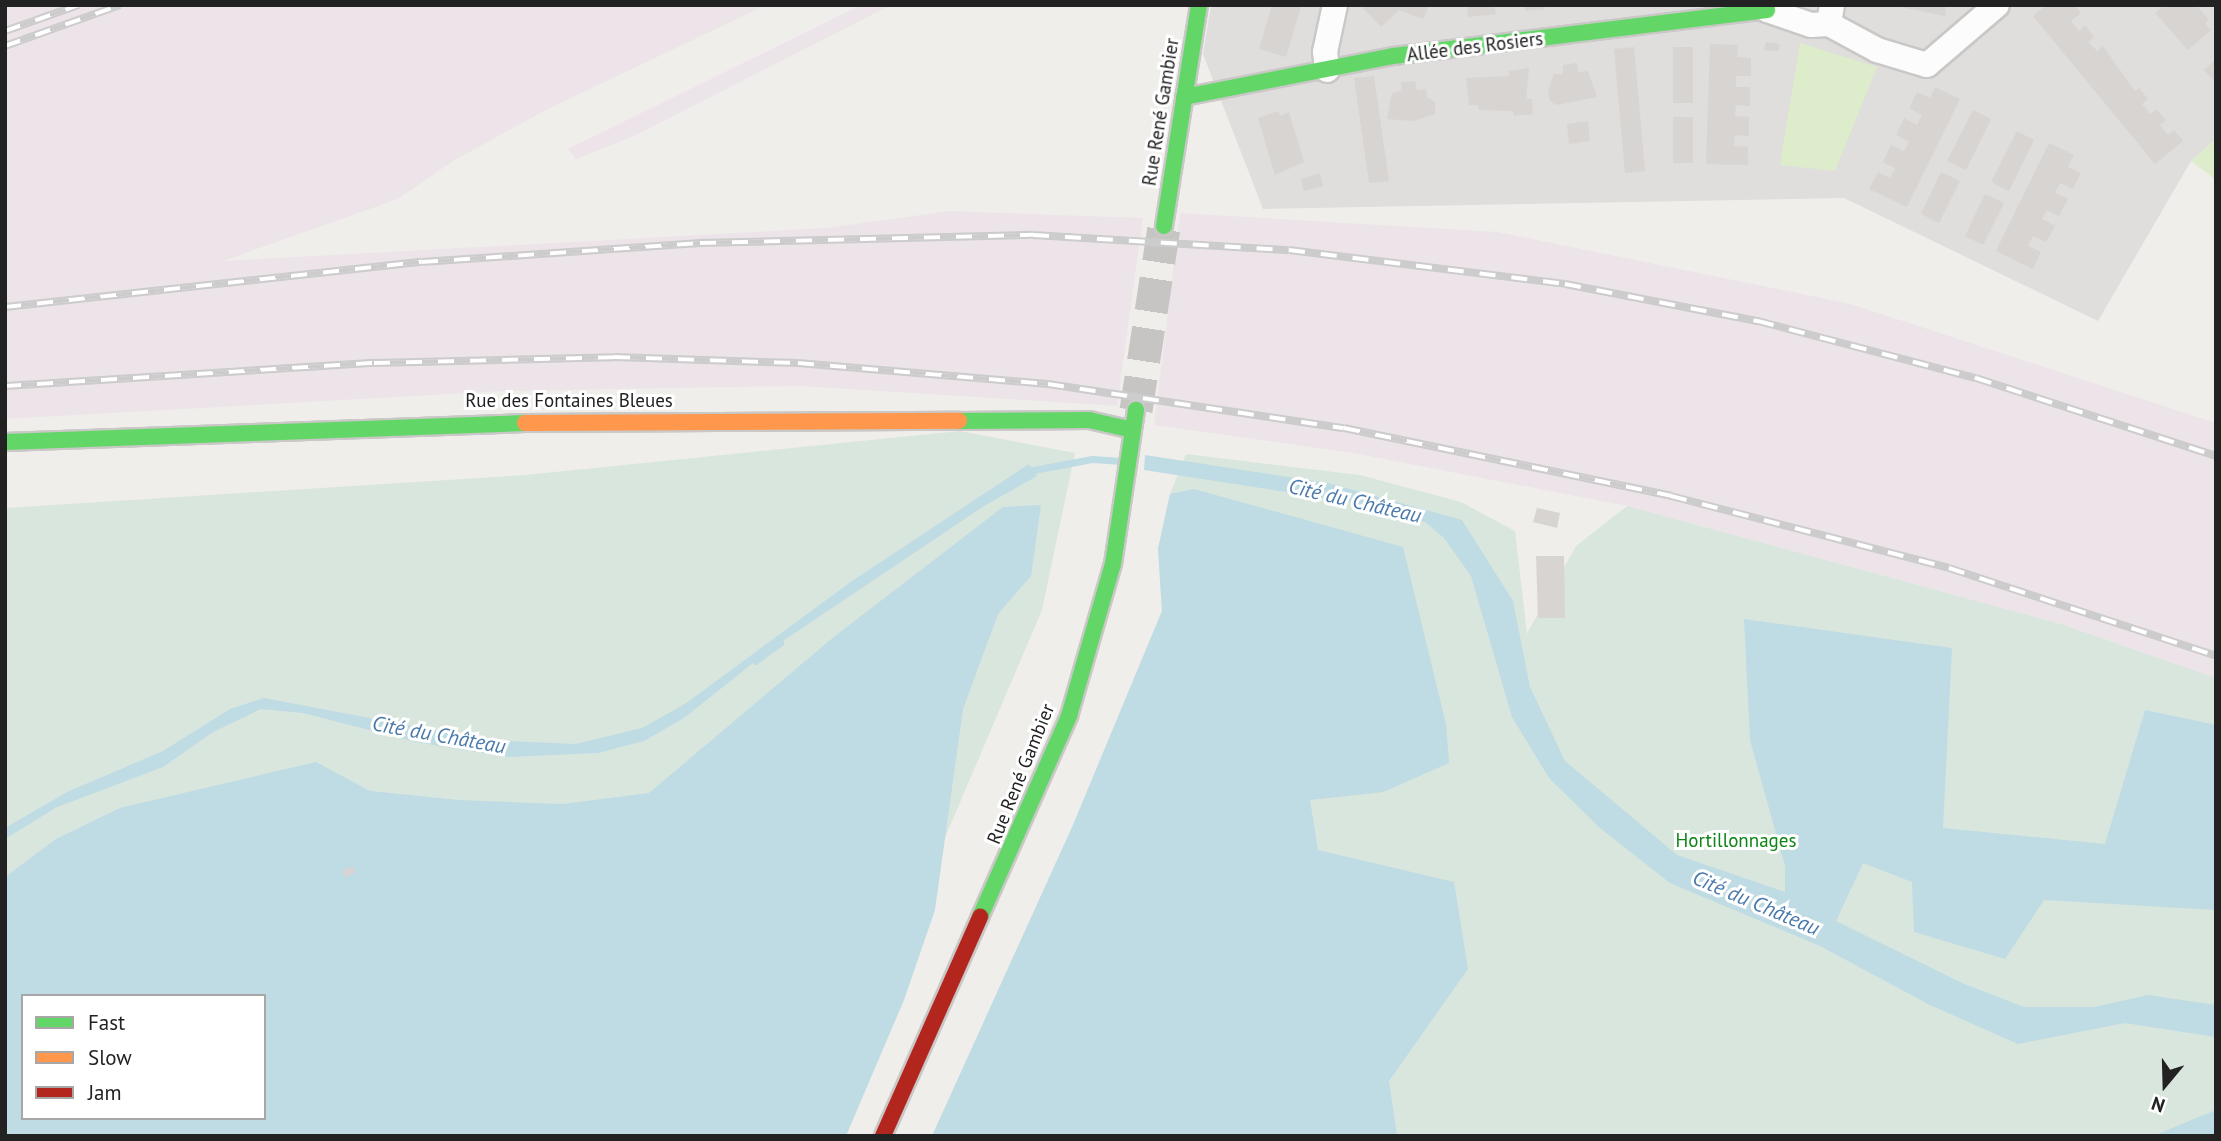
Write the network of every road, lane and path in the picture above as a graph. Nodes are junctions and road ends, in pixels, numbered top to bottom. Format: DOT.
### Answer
graph roads {
  1 [pos="1199,5"];
  2 [pos="1335,5"];
  3 [pos="1997,5"];
  4 [pos="1768,8"];
  5 [pos="1830,15"];
  6 [pos="1327,69"];
  7 [pos="1184,97"];
  8 [pos="1164,226"];
  9 [pos="1136,410"];
  10 [pos="1133,429"];
  11 [pos="5,442"];
  12 [pos="883,1136"];
  1 -- 7 [label="street, Rue René Gambier"];
  2 -- 6 [label="street"];
  3 -- 5 [label="street"];
  4 -- 5 [label="street"];
  4 -- 6 [label="street, Allée des Rosiers"];
  6 -- 7 [label="street, Allée des Rosiers"];
  7 -- 8 [label="street, Rue René Gambier"];
  9 -- 10 [label="street, Rue René Gambier"];
  10 -- 11 [label="street, Rue des Fontaines Bleues"];
  10 -- 12 [label="street, Rue René Gambier"];
}
